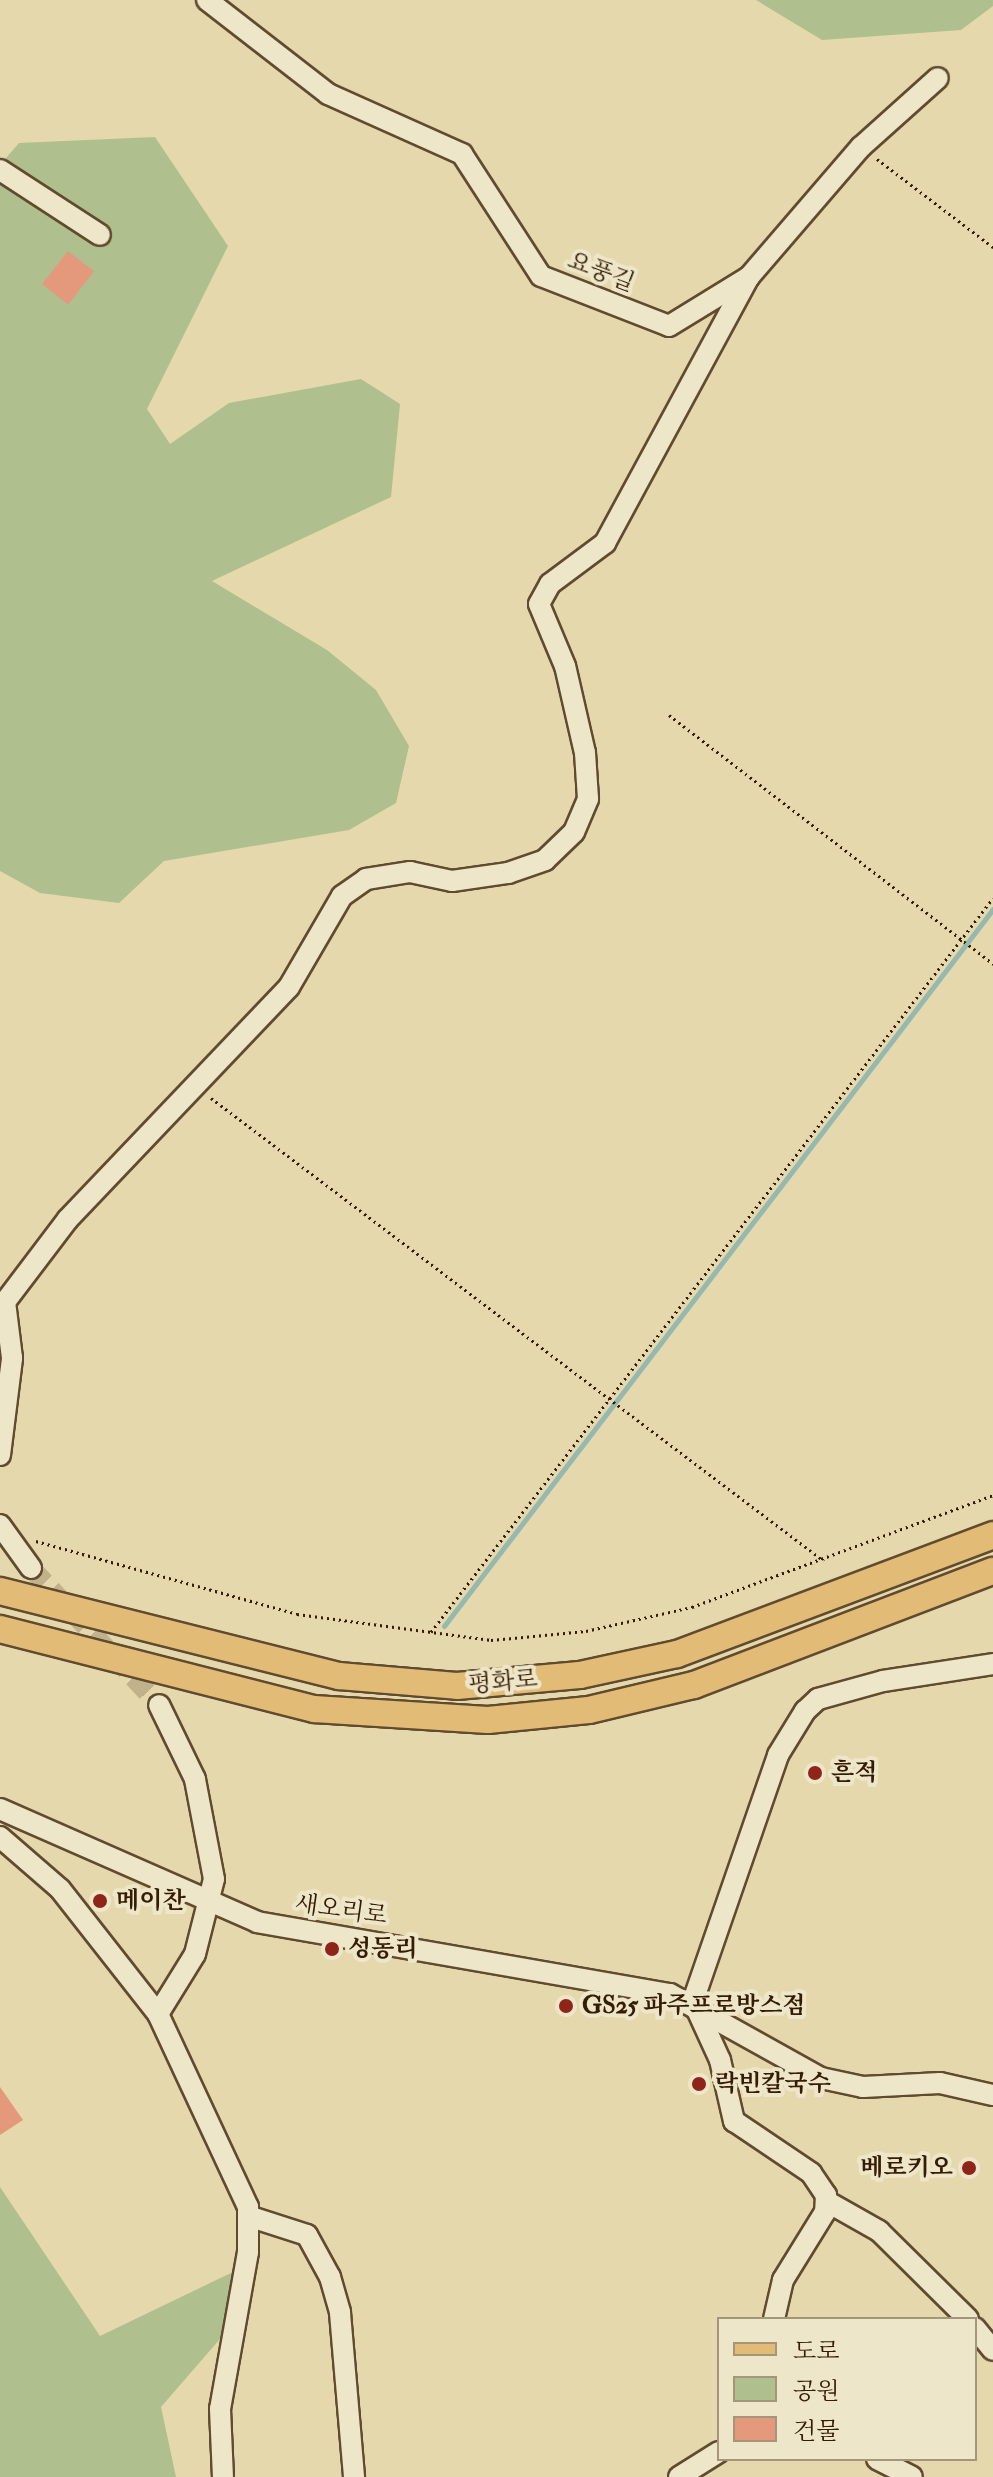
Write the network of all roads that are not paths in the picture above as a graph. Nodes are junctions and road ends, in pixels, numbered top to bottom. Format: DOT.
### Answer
graph roads {
  1 [pos="207,0"];
  2 [pos="938,78"];
  3 [pos="0,170"];
  4 [pos="100,235"];
  5 [pos="749,277"];
  6 [pos="0,1455"];
  7 [pos="2,1529"];
  8 [pos="993,1535"];
  9 [pos="31,1568"];
  10 [pos="993,1571"];
  11 [pos="0,1591"];
  12 [pos="0,1629"];
  13 [pos="993,1664"];
  14 [pos="159,1705"];
  15 [pos="0,1809"];
  16 [pos="0,1837"];
  17 [pos="209,1903"];
  18 [pos="693,2001"];
  19 [pos="158,2014"];
  20 [pos="993,2095"];
  21 [pos="826,2201"];
  22 [pos="248,2216"];
  23 [pos="774,2317"];
  24 [pos="966,2317"];
  25 [pos="977,2330"];
  26 [pos="993,2350"];
  27 [pos="717,2453"];
  28 [pos="881,2461"];
  29 [pos="223,2477"];
  30 [pos="354,2477"];
  31 [pos="679,2477"];
  32 [pos="912,2477"];
  1 -- 5 [label="street, 요풍길"];
  2 -- 5 [label="street, 요풍길"];
  3 -- 4 [label="street"];
  5 -- 6 [label="street"];
  7 -- 9 [label="street"];
  8 -- 11 [label="main road, 평화로"];
  10 -- 12 [label="main road, 평화로"];
  13 -- 18 [label="street"];
  14 -- 17 [label="street"];
  15 -- 17 [label="street, 새오리로"];
  16 -- 19 [label="street"];
  17 -- 18 [label="street, 새오리로"];
  17 -- 19 [label="street"];
  18 -- 20 [label="street, 새오리로"];
  18 -- 21 [label="street"];
  19 -- 22 [label="street"];
  21 -- 23 [label="street"];
  21 -- 24 [label="street"];
  22 -- 29 [label="street"];
  22 -- 30 [label="street"];
  25 -- 26 [label="street"];
  27 -- 31 [label="street"];
  28 -- 32 [label="street"];
}
